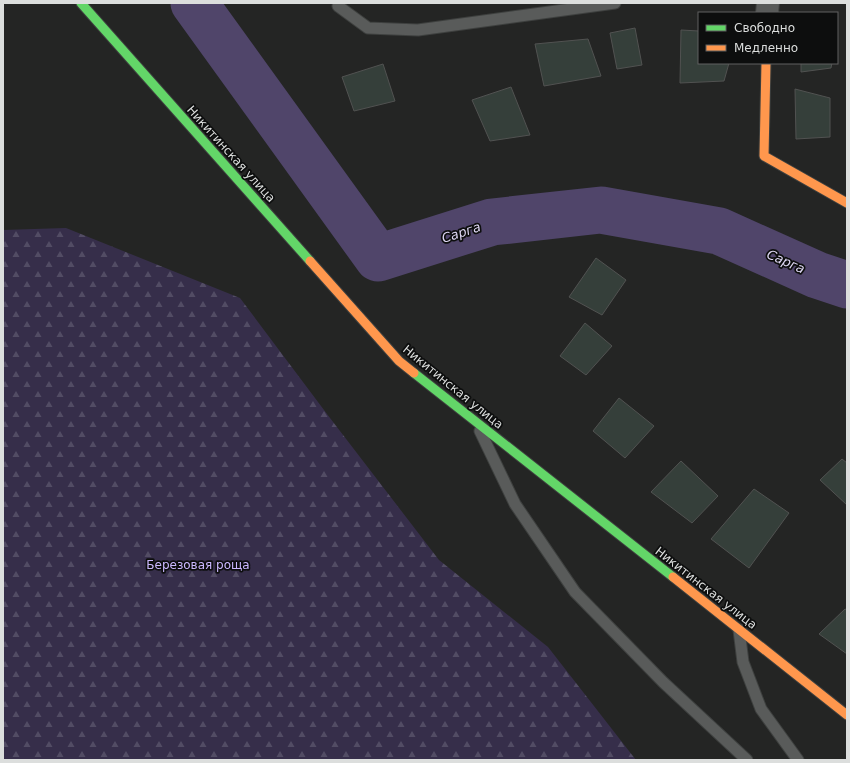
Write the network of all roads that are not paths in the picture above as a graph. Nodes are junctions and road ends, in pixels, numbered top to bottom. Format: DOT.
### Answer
graph roads {
  1 [pos="81,3"];
  2 [pos="615,3"];
  3 [pos="338,6"];
  4 [pos="766,64"];
  5 [pos="847,203"];
  6 [pos="476,422"];
  7 [pos="739,629"];
  8 [pos="847,715"];
  9 [pos="747,760"];
  10 [pos="798,760"];
  1 -- 6 [label="street, Никитинская улица"];
  2 -- 3 [label="lane"];
  4 -- 5 [label="street"];
  6 -- 7 [label="street, Никитинская улица"];
  6 -- 9 [label="lane"];
  7 -- 8 [label="street, Никитинская улица"];
  7 -- 10 [label="lane"];
}
